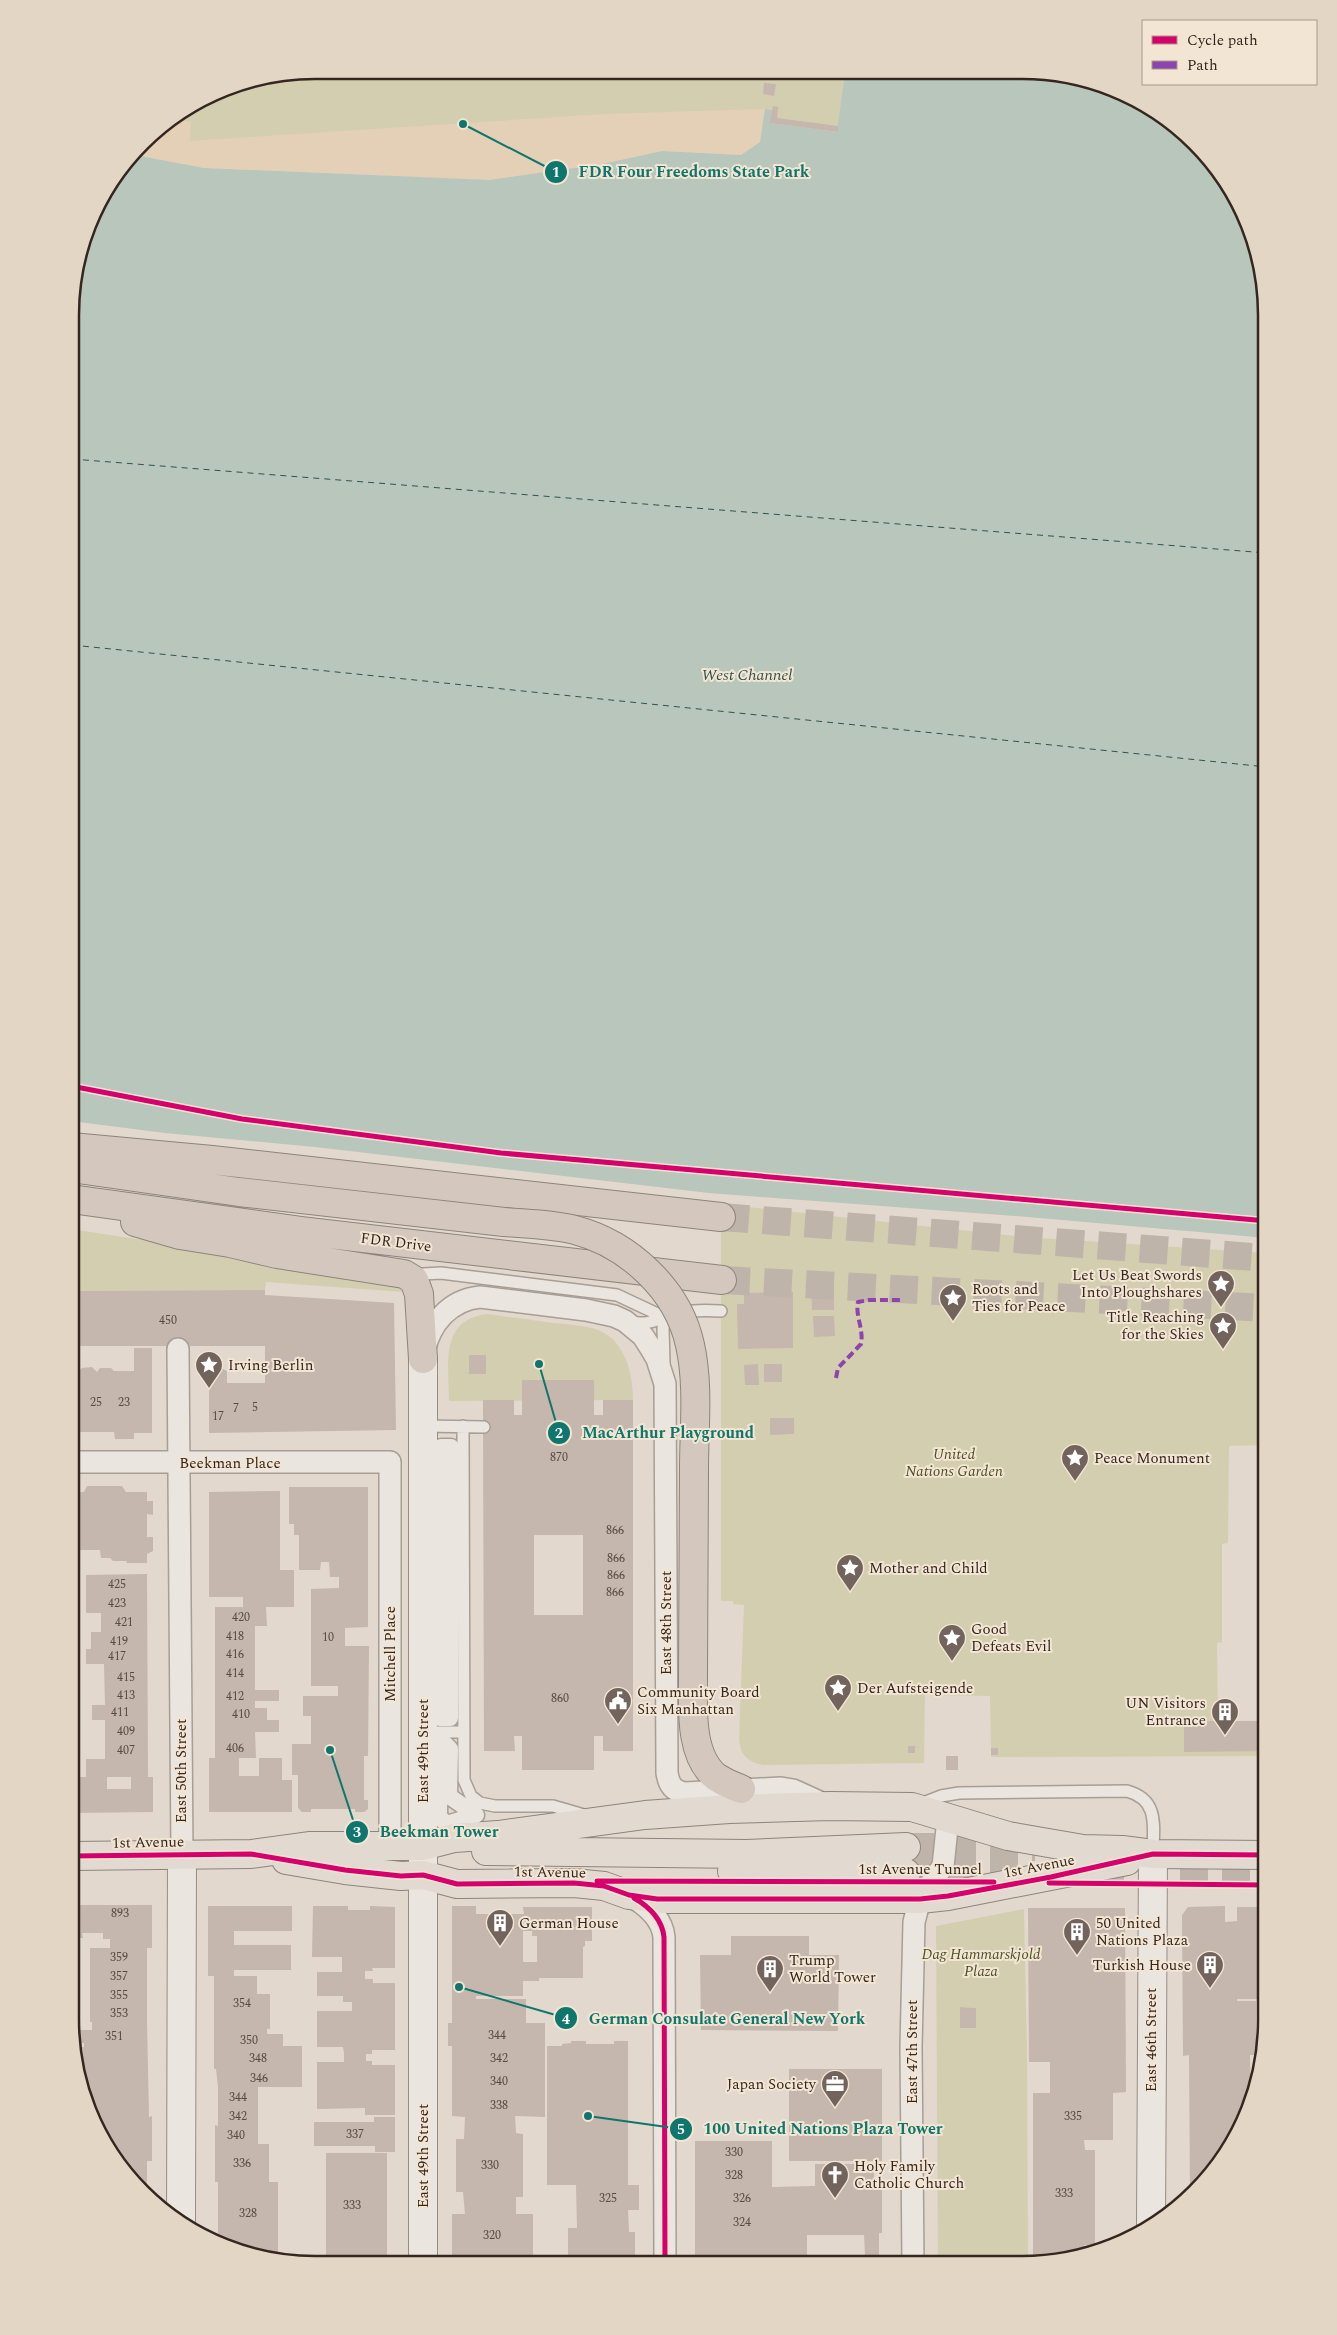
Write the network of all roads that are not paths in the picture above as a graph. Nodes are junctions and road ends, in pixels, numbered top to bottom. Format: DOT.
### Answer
graph roads {
  1 [pos="79,1148"];
  2 [pos="79,1169"];
  3 [pos="79,1200"];
  4 [pos="79,1201"];
  5 [pos="721,1217"];
  6 [pos="414,1280"];
  7 [pos="722,1280"];
  8 [pos="721,1311"];
  9 [pos="666,1318"];
  10 [pos="625,1321"];
  11 [pos="178,1349"];
  12 [pos="423,1359"];
  13 [pos="665,1384"];
  14 [pos="423,1426"];
  15 [pos="463,1426"];
  16 [pos="484,1427"];
  17 [pos="79,1462"];
  18 [pos="390,1462"];
  19 [pos="180,1463"];
  20 [pos="431,1725"];
  21 [pos="464,1732"];
  22 [pos="741,1789"];
  23 [pos="830,1806"];
  24 [pos="912,1807"];
  25 [pos="948,1819"];
  26 [pos="605,1820"];
  27 [pos="447,1824"];
  28 [pos="422,1846"];
  29 [pos="390,1847"];
  30 [pos="182,1854"];
  31 [pos="251,1854"];
  32 [pos="1153,1854"];
  33 [pos="1258,1855"];
  34 [pos="79,1856"];
  35 [pos="423,1875"];
  36 [pos="629,1895"];
  37 [pos="920,1899"];
  38 [pos="181,2214"];
  39 [pos="1151,2217"];
  40 [pos="423,2256"];
  41 [pos="665,2256"];
  42 [pos="913,2256"];
  1 -- 5 [label="highway"];
  2 -- 22 [label="highway, bridge"];
  3 -- 7 [label="highway, FDR Drive"];
  4 -- 6 [label="highway"];
  6 -- 9 [label="lane"];
  6 -- 12 [label="highway"];
  8 -- 9 [label="lane"];
  9 -- 10 [label="lane"];
  9 -- 13 [label="lane"];
  10 -- 12 [label="street"];
  10 -- 13 [label="street, East 48th Street"];
  11 -- 19 [label="street, East 50th Street"];
  12 -- 14 [label="main road, East 49th Street"];
  13 -- 22 [label="street, East 48th Street"];
  14 -- 15 [label="lane"];
  14 -- 20 [label="main road, East 49th Street"];
  15 -- 16 [label="lane"];
  15 -- 21 [label="lane"];
  17 -- 19 [label="street, Beekman Place"];
  18 -- 19 [label="street, Beekman Place"];
  18 -- 29 [label="street, Mitchell Place"];
  19 -- 30 [label="street, East 50th Street"];
  20 -- 20 [label="street"];
  20 -- 21 [label="lane"];
  20 -- 28 [label="main road, East 49th Street"];
  21 -- 26 [label="lane"];
  22 -- 23 [label="street, East 48th Street"];
  23 -- 24 [label="main road, 1st Avenue"];
  23 -- 26 [label="main road, 1st Avenue"];
  24 -- 25 [label="main road, 1st Avenue"];
  24 -- 32 [label="lane"];
  25 -- 32 [label="main road, 1st Avenue"];
  25 -- 37 [label="street, East 47th Street"];
  26 -- 28 [label="main road, 1st Avenue"];
  27 -- 27 [label="street"];
  28 -- 29 [label="main road, 1st Avenue"];
  28 -- 35 [label="main road, East 49th Street"];
  28 -- 35 [label="main road, 1st Avenue Tunnel"];
  29 -- 31 [label="main road, 1st Avenue"];
  30 -- 31 [label="main road, 1st Avenue"];
  30 -- 34 [label="main road, 1st Avenue"];
  30 -- 38 [label="main road, East 50th Street"];
  31 -- 35 [label="main road, 1st Avenue"];
  32 -- 33 [label="main road, 1st Avenue"];
  32 -- 37 [label="main road, 1st Avenue"];
  32 -- 39 [label="main road, East 46th Street"];
  35 -- 36 [label="main road, 1st Avenue"];
  35 -- 40 [label="main road, East 49th Street"];
  36 -- 37 [label="main road, 1st Avenue"];
  36 -- 41 [label="street"];
  37 -- 42 [label="street, East 47th Street"];
}
